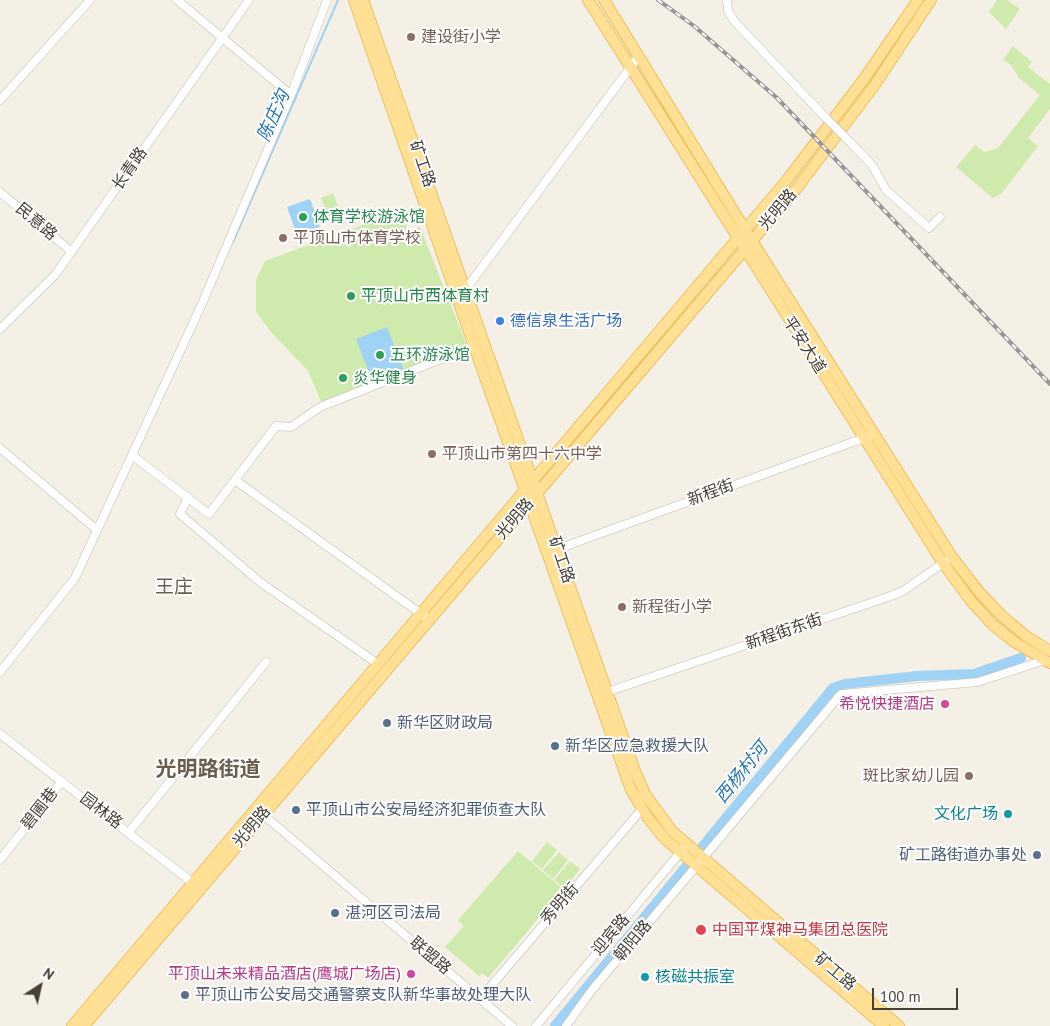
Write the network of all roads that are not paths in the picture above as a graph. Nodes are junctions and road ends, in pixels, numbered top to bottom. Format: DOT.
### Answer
graph roads {
  1 [pos="90,0"];
  2 [pos="177,0"];
  3 [pos="249,0"];
  4 [pos="327,0"];
  5 [pos="354,0"];
  6 [pos="364,0"];
  7 [pos="588,0"];
  8 [pos="604,0"];
  9 [pos="727,0"];
  10 [pos="918,0"];
  11 [pos="931,0"];
  12 [pos="221,39"];
  13 [pos="638,57"];
  14 [pos="631,66"];
  15 [pos="291,95"];
  16 [pos="0,100"];
  17 [pos="0,192"];
  18 [pos="940,217"];
  19 [pos="745,230"];
  20 [pos="737,239"];
  21 [pos="752,241"];
  22 [pos="744,250"];
  23 [pos="72,252"];
  24 [pos="466,289"];
  25 [pos="0,329"];
  26 [pos="474,346"];
  27 [pos="875,434"];
  28 [pos="864,438"];
  29 [pos="0,448"];
  30 [pos="132,455"];
  31 [pos="533,479"];
  32 [pos="235,480"];
  33 [pos="525,489"];
  34 [pos="538,492"];
  35 [pos="188,497"];
  36 [pos="530,502"];
  37 [pos="97,530"];
  38 [pos="552,550"];
  39 [pos="952,557"];
  40 [pos="943,563"];
  41 [pos="424,616"];
  42 [pos="1050,651"];
  43 [pos="266,662"];
  44 [pos="1047,662"];
  45 [pos="378,664"];
  46 [pos="0,672"];
  47 [pos="607,692"];
  48 [pos="0,734"];
  49 [pos="62,781"];
  50 [pos="642,809"];
  51 [pos="260,812"];
  52 [pos="129,832"];
  53 [pos="686,850"];
  54 [pos="0,860"];
  55 [pos="699,861"];
  56 [pos="198,886"];
  57 [pos="480,999"];
  58 [pos="72,1026"];
  59 [pos="84,1026"];
  60 [pos="512,1026"];
  61 [pos="536,1026"];
  62 [pos="566,1026"];
  63 [pos="884,1026"];
  64 [pos="899,1026"];
  1 -- 16 [label="street"];
  2 -- 12 [label="street"];
  3 -- 12 [label="street, 长青路"];
  4 -- 15 [label="street"];
  5 -- 26 [label="main road, 矿工路"];
  6 -- 24 [label="main road, 矿工路"];
  7 -- 14 [label="main road, 平安大道"];
  8 -- 13 [label="main road, 平安大道"];
  9 -- 18 [label="street, bridge"];
  10 -- 19 [label="main road, 光明路"];
  11 -- 21 [label="main road, 光明路"];
  12 -- 15 [label="street"];
  12 -- 23 [label="street, 长青路"];
  13 -- 14 [label="street"];
  13 -- 19 [label="main road, 平安大道"];
  14 -- 20 [label="main road, 平安大道"];
  14 -- 24 [label="street"];
  15 -- 30 [label="street"];
  17 -- 23 [label="street, 民意路"];
  19 -- 20 [label="main road, 光明路"];
  19 -- 21 [label="main road, 平安大道"];
  20 -- 22 [label="main road, 平安大道"];
  20 -- 31 [label="main road, 光明路"];
  21 -- 22 [label="main road, 光明路"];
  21 -- 27 [label="main road, 平安大道"];
  22 -- 28 [label="main road, 平安大道"];
  22 -- 34 [label="main road, 光明路"];
  23 -- 25 [label="street, 长青路"];
  24 -- 31 [label="main road, 矿工路"];
  26 -- 32 [label="street"];
  26 -- 33 [label="main road, 矿工路"];
  27 -- 28 [label="street, 新程街"];
  27 -- 39 [label="main road, 平安大道"];
  28 -- 38 [label="street, 新程街"];
  28 -- 40 [label="main road, 平安大道"];
  29 -- 37 [label="street"];
  30 -- 35 [label="street"];
  30 -- 37 [label="street"];
  31 -- 33 [label="main road, 光明路"];
  31 -- 34 [label="main road, 矿工路"];
  32 -- 35 [label="street"];
  32 -- 41 [label="street"];
  33 -- 36 [label="main road, 矿工路"];
  33 -- 41 [label="main road, 光明路"];
  34 -- 36 [label="main road, 光明路"];
  34 -- 38 [label="main road, 矿工路"];
  35 -- 45 [label="street"];
  36 -- 38 [label="main road, 矿工路"];
  36 -- 41 [label="main road, 光明路"];
  37 -- 46 [label="street"];
  38 -- 47 [label="main road, 矿工路"];
  38 -- 50 [label="main road, 矿工路"];
  39 -- 40 [label="street, 新程街东街"];
  39 -- 42 [label="main road, 平安大道"];
  40 -- 44 [label="main road, 平安大道"];
  40 -- 47 [label="street, 新程街东街"];
  41 -- 45 [label="main road, 光明路"];
  41 -- 51 [label="main road, 光明路"];
  43 -- 52 [label="street"];
  44 -- 55 [label="street, 朝阳路"];
  45 -- 51 [label="main road, 光明路"];
  47 -- 53 [label="main road, 矿工路"];
  48 -- 49 [label="street, 园林路"];
  49 -- 52 [label="street, 园林路"];
  49 -- 54 [label="street, 碧圃巷"];
  50 -- 53 [label="main road, 矿工路"];
  50 -- 57 [label="street, 秀明街"];
  51 -- 56 [label="main road, 光明路"];
  51 -- 57 [label="street, 联盟路"];
  52 -- 56 [label="street, 园林路"];
  53 -- 55 [label="main road, 矿工路"];
  53 -- 61 [label="street, 迎宾路"];
  55 -- 62 [label="street, 朝阳路"];
  55 -- 63 [label="main road, 矿工路"];
  55 -- 64 [label="main road, 矿工路"];
  56 -- 58 [label="main road, 光明路"];
  56 -- 59 [label="main road, 光明路"];
  57 -- 60 [label="street, 联盟路"];
}
